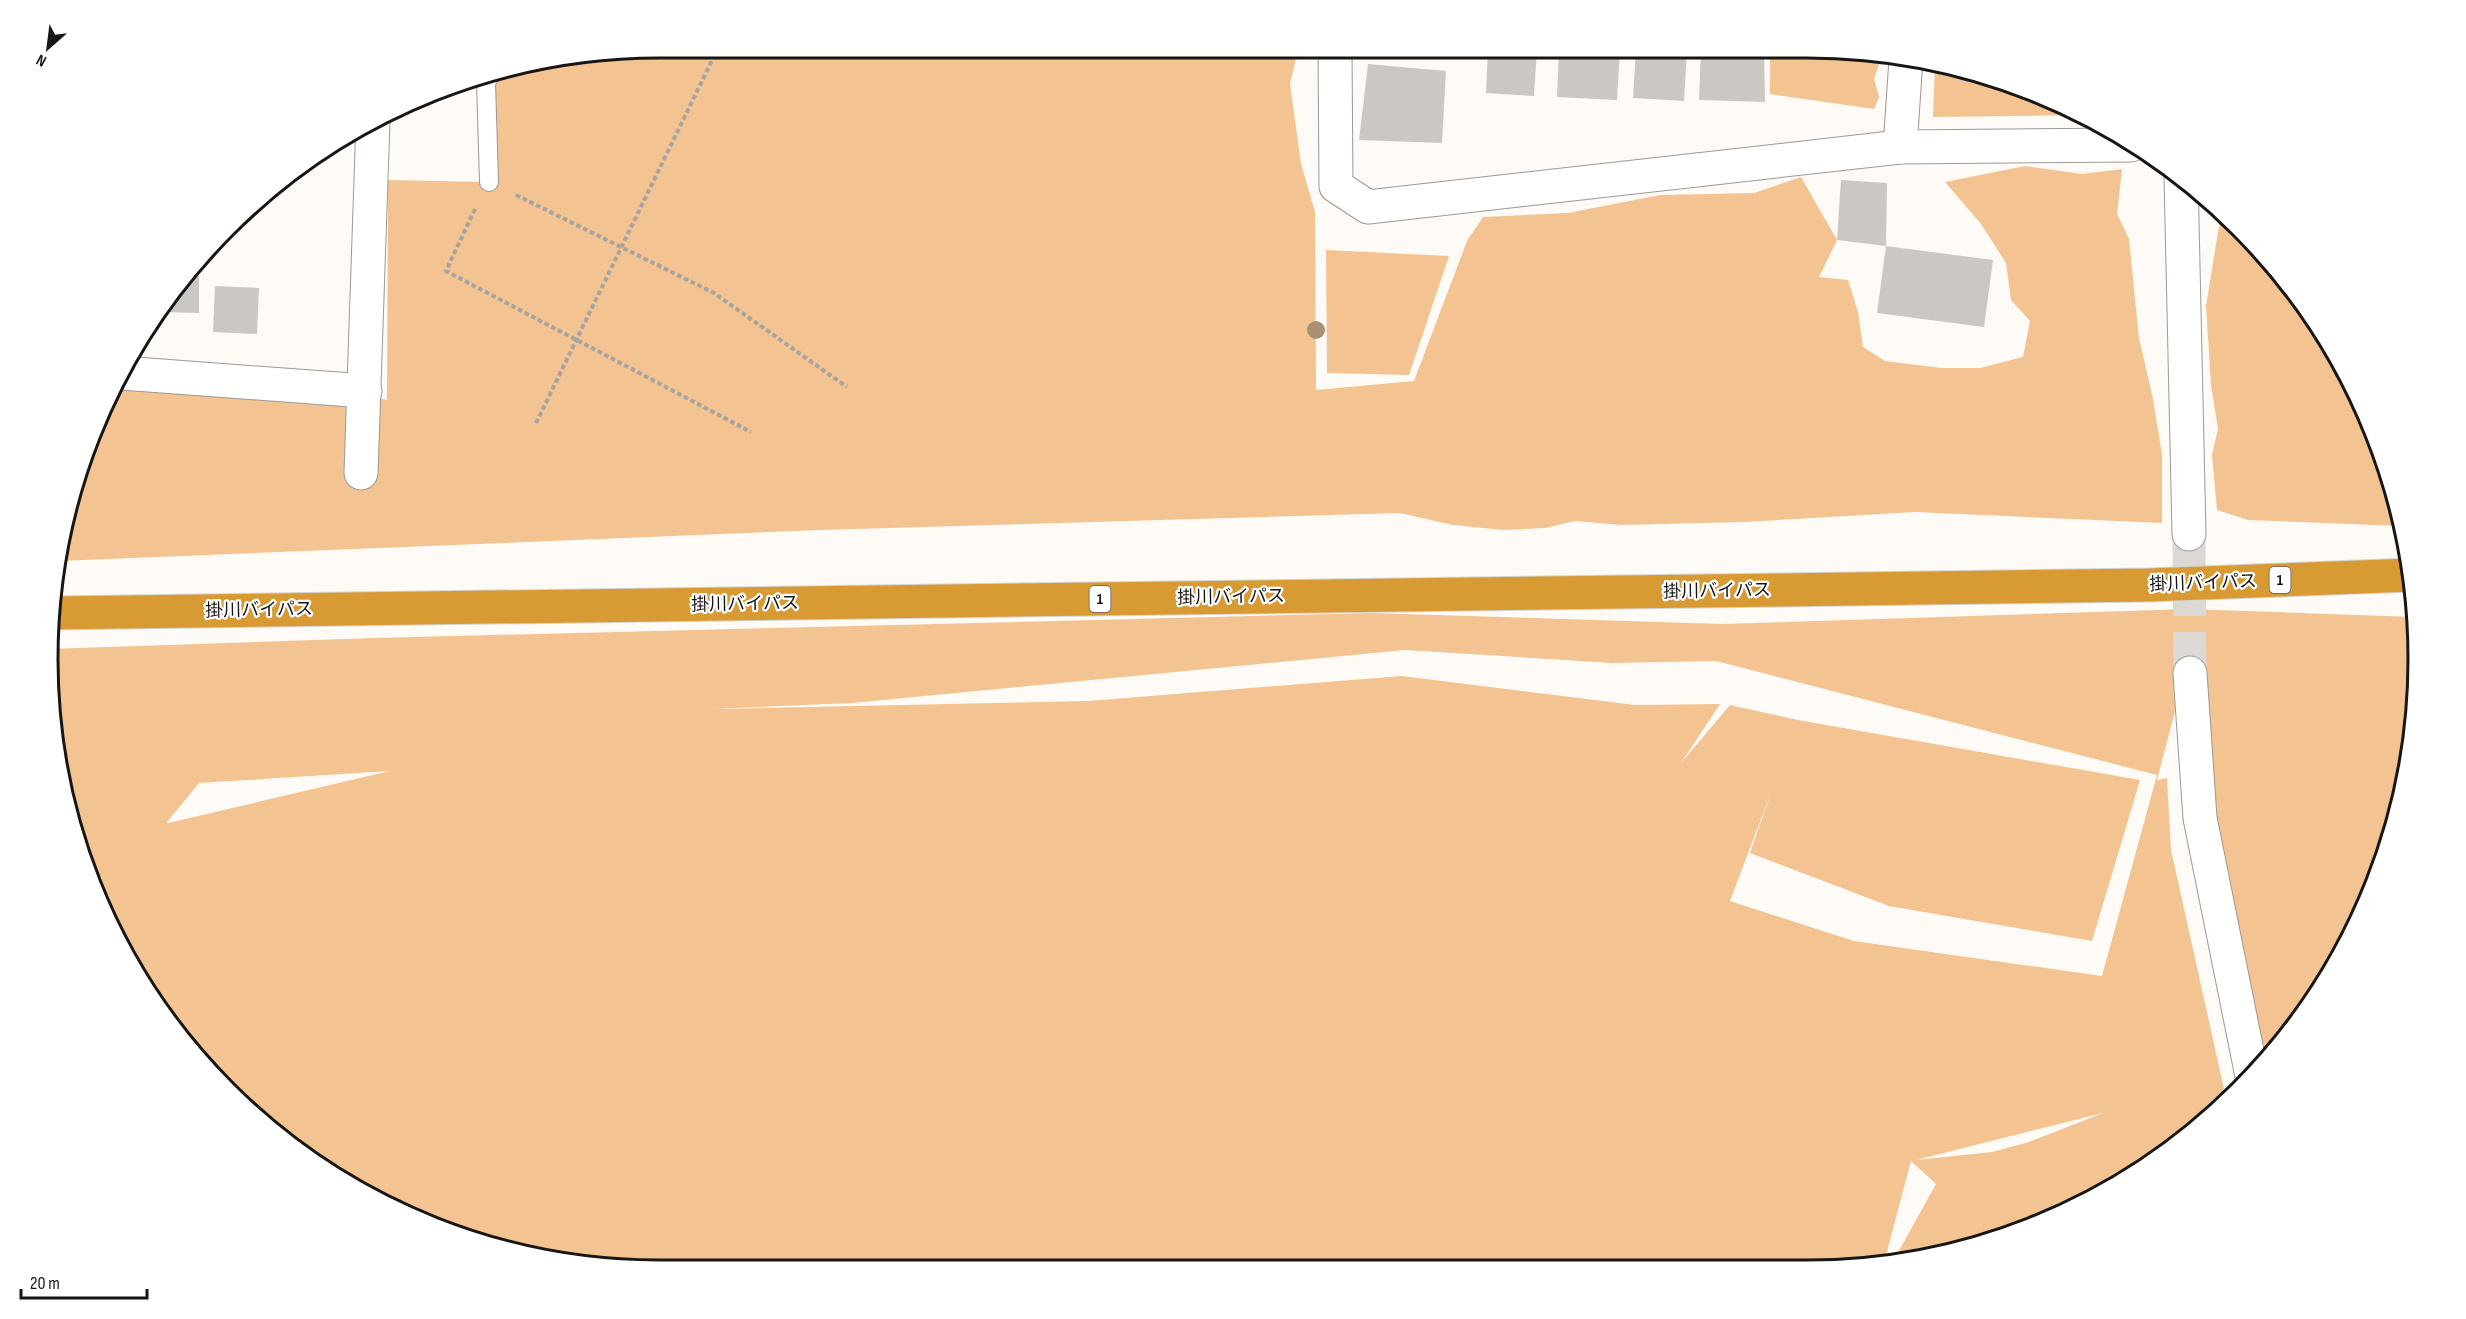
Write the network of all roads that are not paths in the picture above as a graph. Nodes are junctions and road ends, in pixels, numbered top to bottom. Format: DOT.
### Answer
graph roads {
  1 [pos="1335,58"];
  2 [pos="1905,67"];
  3 [pos="486,84"];
  4 [pos="373,132"];
  5 [pos="2117,145"];
  6 [pos="1900,147"];
  7 [pos="489,182"];
  8 [pos="2181,191"];
  9 [pos="131,373"];
  10 [pos="365,391"];
  11 [pos="361,473"];
  12 [pos="2189,534"];
  13 [pos="2401,575"];
  14 [pos="61,613"];
  15 [pos="2190,673"];
  16 [pos="2250,1065"];
  1 -- 6 [label="street"];
  2 -- 6 [label="street"];
  3 -- 7 [label="lane"];
  4 -- 10 [label="street"];
  5 -- 6 [label="street"];
  8 -- 12 [label="street"];
  9 -- 10 [label="street"];
  10 -- 11 [label="street"];
  13 -- 14 [label="highway, 掛川バイパス / 1"];
  15 -- 16 [label="street"];
}
